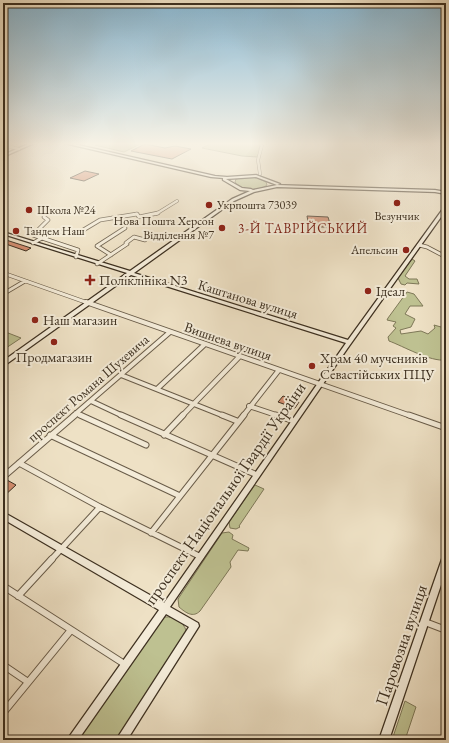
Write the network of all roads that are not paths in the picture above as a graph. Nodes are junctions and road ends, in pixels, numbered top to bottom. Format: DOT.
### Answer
graph roads {
  1 [pos="218,179"];
  2 [pos="235,179"];
  3 [pos="265,179"];
  4 [pos="269,182"];
  5 [pos="233,184"];
  6 [pos="278,185"];
  7 [pos="307,185"];
  8 [pos="358,187"];
  9 [pos="238,188"];
  10 [pos="264,188"];
  11 [pos="331,188"];
  12 [pos="259,190"];
  13 [pos="444,191"];
  14 [pos="233,200"];
  15 [pos="177,201"];
  16 [pos="446,207"];
  17 [pos="44,217"];
  18 [pos="126,228"];
  19 [pos="3,233"];
  20 [pos="42,238"];
  21 [pos="145,240"];
  22 [pos="33,243"];
  23 [pos="419,245"];
  24 [pos="111,255"];
  25 [pos="76,257"];
  26 [pos="446,258"];
  27 [pos="97,264"];
  28 [pos="3,273"];
  29 [pos="130,273"];
  30 [pos="25,281"];
  31 [pos="3,294"];
  32 [pos="87,304"];
  33 [pos="170,332"];
  34 [pos="350,342"];
  35 [pos="204,344"];
  36 [pos="239,357"];
  37 [pos="3,364"];
  38 [pos="279,370"];
  39 [pos="121,375"];
  40 [pos="320,384"];
  41 [pos="157,389"];
  42 [pos="91,401"];
  43 [pos="194,404"];
  44 [pos="249,406"];
  45 [pos="76,413"];
  46 [pos="237,421"];
  47 [pos="294,421"];
  48 [pos="446,428"];
  49 [pos="50,435"];
  50 [pos="164,435"];
  51 [pos="146,445"];
  52 [pos="210,455"];
  53 [pos="19,463"];
  54 [pos="257,475"];
  55 [pos="3,477"];
  56 [pos="180,496"];
  57 [pos="100,507"];
  58 [pos="3,514"];
  59 [pos="151,532"];
  60 [pos="62,548"];
  61 [pos="202,557"];
  62 [pos="446,559"];
  63 [pos="3,586"];
  64 [pos="18,596"];
  65 [pos="165,608"];
  66 [pos="425,622"];
  67 [pos="71,630"];
  68 [pos="446,630"];
  69 [pos="3,665"];
  70 [pos="126,665"];
  71 [pos="28,682"];
  72 [pos="3,713"];
  73 [pos="72,740"];
  74 [pos="121,740"];
  75 [pos="384,740"];
  1 -- 5 [label="street"];
  2 -- 5 [label="street"];
  3 -- 4 [label="street"];
  4 -- 6 [label="street"];
  4 -- 10 [label="street"];
  5 -- 9 [label="street"];
  6 -- 7 [label="street"];
  6 -- 10 [label="street"];
  6 -- 11 [label="street"];
  7 -- 8 [label="street"];
  7 -- 11 [label="street"];
  8 -- 11 [label="street"];
  8 -- 13 [label="street"];
  9 -- 12 [label="street"];
  9 -- 14 [label="street"];
  10 -- 12 [label="street"];
  11 -- 13 [label="street"];
  12 -- 14 [label="street"];
  14 -- 29 [label="street"];
  15 -- 20 [label="street"];
  16 -- 23 [label="street, проспект Національної Гвардії України"];
  17 -- 20 [label="street"];
  18 -- 24 [label="street"];
  19 -- 22 [label="street, Каштанова вулиця"];
  20 -- 22 [label="street"];
  20 -- 25 [label="street"];
  21 -- 24 [label="street"];
  22 -- 25 [label="street, Каштанова вулиця"];
  23 -- 26 [label="street"];
  23 -- 34 [label="street, проспект Національної Гвардії України"];
  24 -- 27 [label="street"];
  25 -- 27 [label="street, Каштанова вулиця"];
  27 -- 29 [label="street, Каштанова вулиця"];
  28 -- 30 [label="street, Вишнева вулиця"];
  29 -- 32 [label="street"];
  29 -- 34 [label="street, Каштанова вулиця"];
  30 -- 31 [label="street"];
  30 -- 32 [label="street, Вишнева вулиця"];
  32 -- 33 [label="street, Вишнева вулиця"];
  32 -- 37 [label="street"];
  33 -- 35 [label="street, Вишнева вулиця"];
  33 -- 39 [label="street, проспект Романа Шухевича"];
  34 -- 40 [label="street, проспект Національної Гвардії України"];
  35 -- 36 [label="street, Вишнева вулиця"];
  35 -- 41 [label="street"];
  36 -- 38 [label="street, Вишнева вулиця"];
  36 -- 43 [label="street"];
  38 -- 40 [label="street, Вишнева вулиця"];
  38 -- 44 [label="street"];
  39 -- 41 [label="street"];
  39 -- 42 [label="street, проспект Романа Шухевича"];
  40 -- 47 [label="street, проспект Національної Гвардії України"];
  40 -- 48 [label="street, Вишнева вулиця"];
  41 -- 43 [label="street"];
  42 -- 45 [label="street, проспект Романа Шухевича"];
  42 -- 50 [label="street"];
  43 -- 46 [label="street"];
  43 -- 50 [label="street"];
  44 -- 46 [label="street"];
  44 -- 47 [label="street"];
  45 -- 49 [label="street, проспект Романа Шухевича"];
  45 -- 51 [label="street"];
  46 -- 52 [label="street"];
  47 -- 54 [label="street, проспект Національної Гвардії України"];
  49 -- 53 [label="street, проспект Романа Шухевича"];
  49 -- 56 [label="street"];
  50 -- 52 [label="street"];
  52 -- 54 [label="street"];
  52 -- 56 [label="street"];
  53 -- 55 [label="street, проспект Романа Шухевича"];
  53 -- 57 [label="street"];
  54 -- 61 [label="street, проспект Національної Гвардії України"];
  56 -- 59 [label="street"];
  57 -- 59 [label="street"];
  57 -- 60 [label="street"];
  58 -- 60 [label="street"];
  59 -- 61 [label="street"];
  60 -- 64 [label="street"];
  60 -- 65 [label="street"];
  61 -- 65 [label="street, проспект Національної Гвардії України"];
  62 -- 66 [label="street, Паровозна вулиця"];
  63 -- 64 [label="street"];
  64 -- 67 [label="street"];
  65 -- 70 [label="street, проспект Національної Гвардії України"];
  65 -- 74 [label="street"];
  66 -- 68 [label="street"];
  66 -- 75 [label="street, Паровозна вулиця"];
  67 -- 70 [label="street"];
  67 -- 71 [label="street"];
  69 -- 71 [label="street"];
  70 -- 73 [label="street, проспект Національної Гвардії України"];
  71 -- 72 [label="street"];
}
